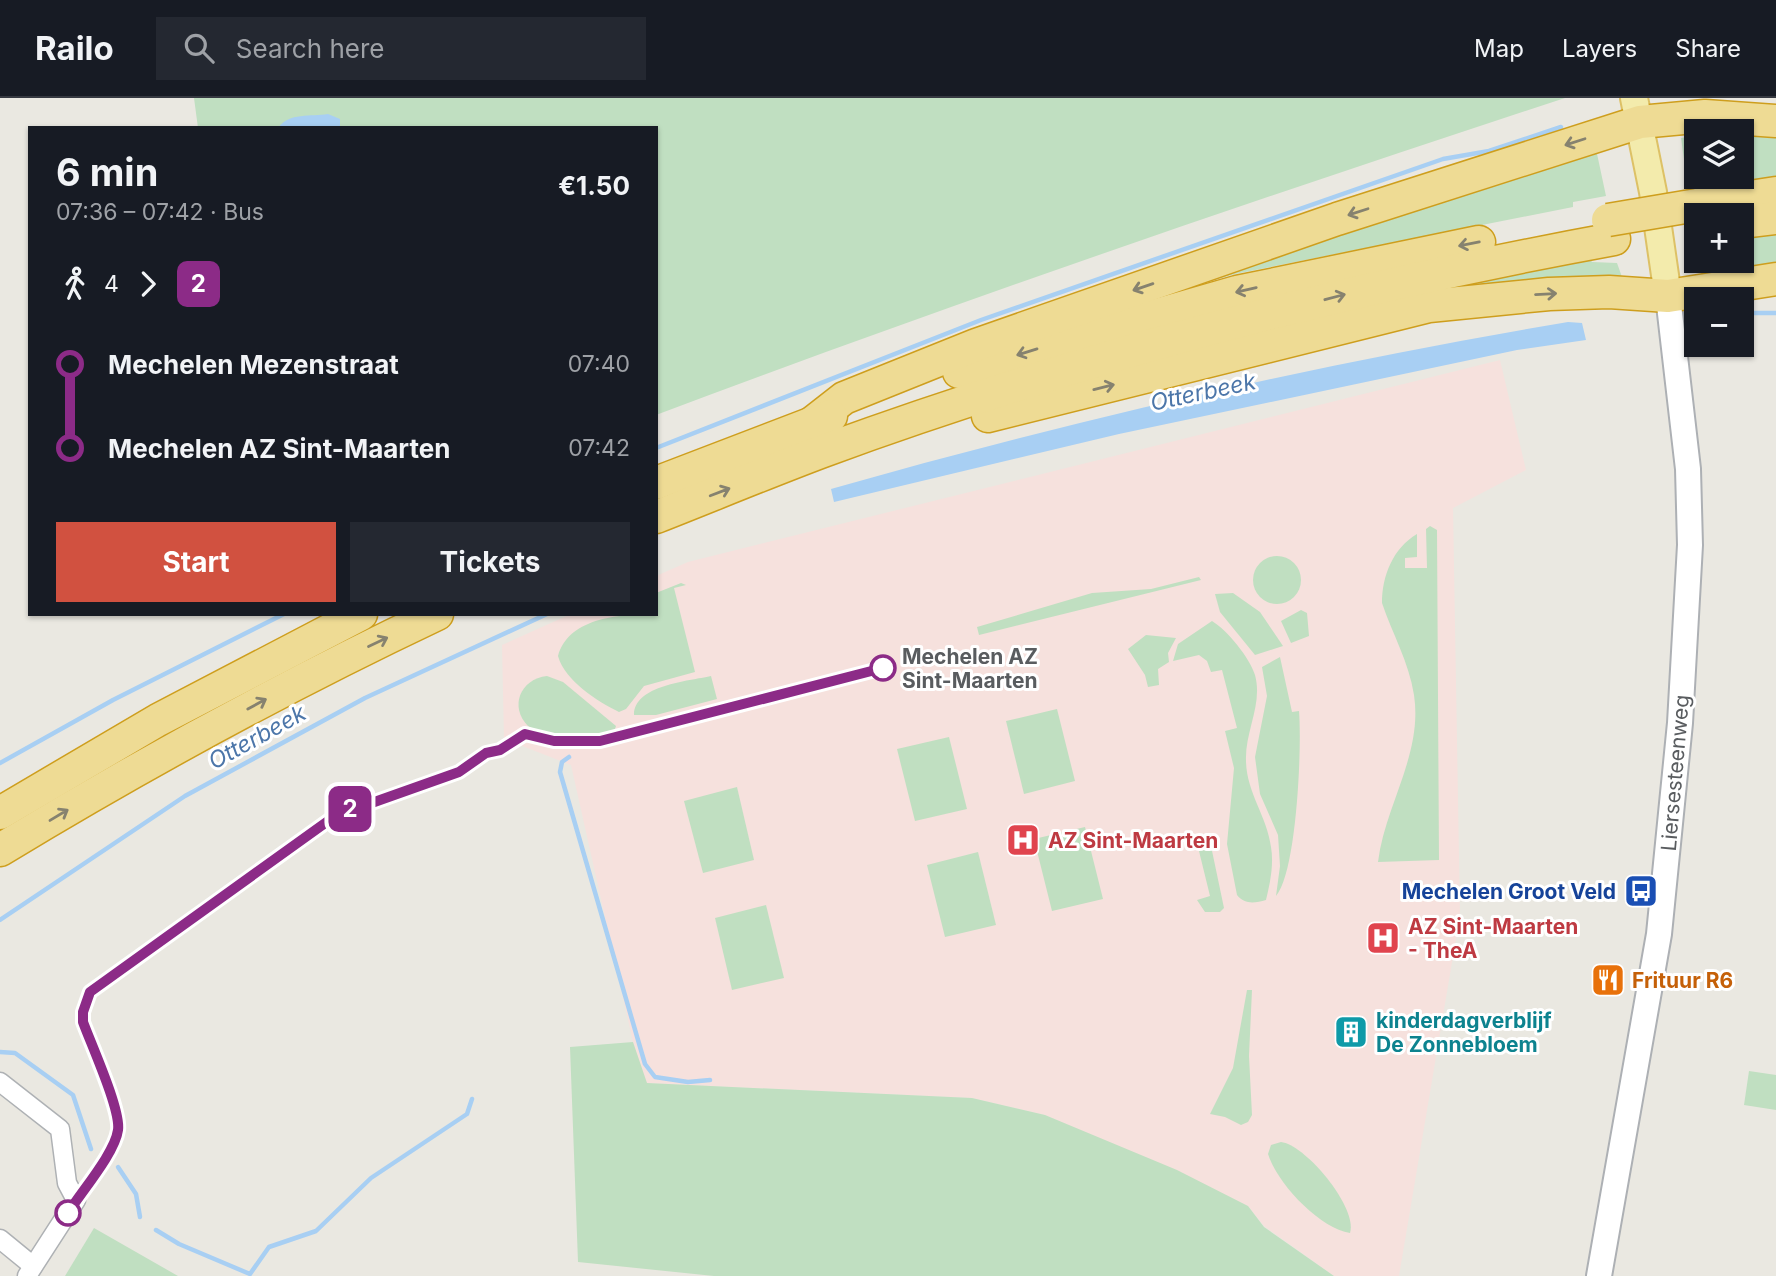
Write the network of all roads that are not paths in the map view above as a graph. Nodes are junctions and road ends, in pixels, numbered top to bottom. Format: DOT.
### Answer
graph roads {
  1 [pos="1637,110"];
  2 [pos="1776,121"];
  3 [pos="1776,193"];
  4 [pos="1741,203"];
  5 [pos="1684,218"];
  6 [pos="1776,218"];
  7 [pos="1754,221"];
  8 [pos="1776,279"];
  9 [pos="1668,296"];
  10 [pos="818,437"];
  11 [pos="658,482"];
  12 [pos="658,516"];
  13 [pos="357,616"];
  14 [pos="434,616"];
  15 [pos="2,810"];
  16 [pos="0,850"];
  17 [pos="0,1082"];
  18 [pos="0,1239"];
  19 [pos="30,1271"];
  20 [pos="1599,1276"];
  1 -- 2 [label="highway"];
  1 -- 9 [label="main road, Liersesteenweg"];
  1 -- 10 [label="highway, one-way"];
  3 -- 4 [label="highway"];
  5 -- 10 [label="highway, bridge"];
  6 -- 7 [label="highway"];
  8 -- 9 [label="highway"];
  10 -- 9 [label="highway, one-way"];
  9 -- 20 [label="main road, Liersesteenweg"];
  10 -- 11 [label="highway"];
  12 -- 10 [label="highway, one-way"];
  13 -- 15 [label="highway"];
  16 -- 14 [label="highway, one-way"];
  17 -- 19 [label="street"];
  18 -- 19 [label="street"];
}
